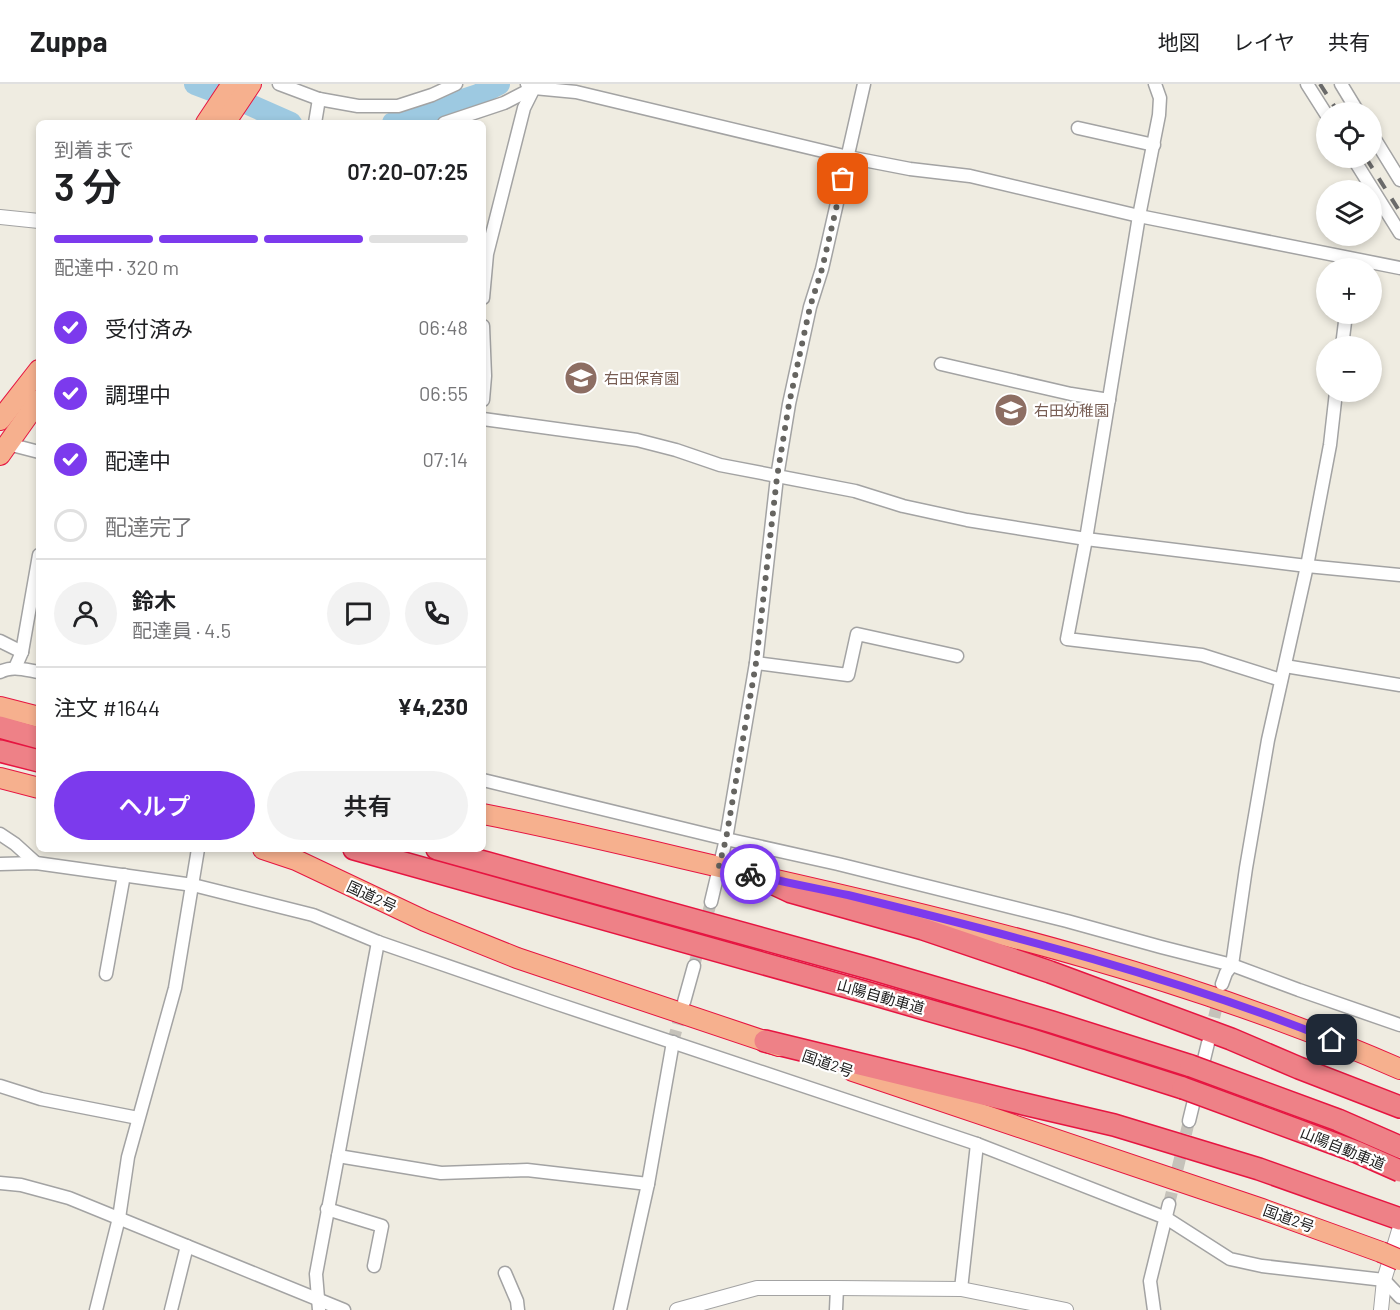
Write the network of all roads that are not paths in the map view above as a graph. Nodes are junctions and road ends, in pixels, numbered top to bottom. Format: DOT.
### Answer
graph roads {
  1 [pos="231,84"];
  2 [pos="251,84"];
  3 [pos="279,84"];
  4 [pos="456,84"];
  5 [pos="864,84"];
  6 [pos="1155,84"];
  7 [pos="1307,84"];
  8 [pos="1341,84"];
  9 [pos="533,85"];
  10 [pos="319,99"];
  11 [pos="1318,102"];
  12 [pos="1353,102"];
  13 [pos="223,119"];
  14 [pos="316,120"];
  15 [pos="453,120"];
  16 [pos="1078,128"];
  17 [pos="1154,145"];
  18 [pos="1382,151"];
  19 [pos="848,157"];
  20 [pos="1359,168"];
  21 [pos="1400,180"];
  22 [pos="1139,216"];
  23 [pos="0,217"];
  24 [pos="36,221"];
  25 [pos="1400,233"];
  26 [pos="1329,258"];
  27 [pos="486,265"];
  28 [pos="1382,266"];
  29 [pos="1400,268"];
  30 [pos="941,364"];
  31 [pos="36,374"];
  32 [pos="1109,400"];
  33 [pos="1335,402"];
  34 [pos="36,404"];
  35 [pos="486,419"];
  36 [pos="0,420"];
  37 [pos="4,449"];
  38 [pos="36,452"];
  39 [pos="777,477"];
  40 [pos="1086,538"];
  41 [pos="1306,566"];
  42 [pos="36,572"];
  43 [pos="1400,575"];
  44 [pos="0,641"];
  45 [pos="22,652"];
  46 [pos="957,656"];
  47 [pos="756,663"];
  48 [pos="1284,666"];
  49 [pos="15,668"];
  50 [pos="0,672"];
  51 [pos="36,672"];
  52 [pos="1281,680"];
  53 [pos="1400,685"];
  54 [pos="0,707"];
  55 [pos="36,716"];
  56 [pos="0,727"];
  57 [pos="36,737"];
  58 [pos="0,751"];
  59 [pos="36,760"];
  60 [pos="0,772"];
  61 [pos="0,778"];
  62 [pos="486,781"];
  63 [pos="34,786"];
  64 [pos="486,815"];
  65 [pos="0,834"];
  66 [pos="726,839"];
  67 [pos="198,852"];
  68 [pos="272,852"];
  69 [pos="365,852"];
  70 [pos="448,852"];
  71 [pos="36,863"];
  72 [pos="0,864"];
  73 [pos="719,866"];
  74 [pos="124,875"];
  75 [pos="757,876"];
  76 [pos="193,885"];
  77 [pos="711,902"];
  78 [pos="378,942"];
  79 [pos="1232,965"];
  80 [pos="694,966"];
  81 [pos="106,974"];
  82 [pos="1222,984"];
  83 [pos="684,1002"];
  84 [pos="1400,1025"];
  85 [pos="765,1041"];
  86 [pos="672,1042"];
  87 [pos="1208,1043"];
  88 [pos="1400,1069"];
  89 [pos="0,1086"];
  90 [pos="1400,1107"];
  91 [pos="138,1118"];
  92 [pos="1189,1121"];
  93 [pos="977,1144"];
  94 [pos="1400,1147"];
  95 [pos="338,1156"];
  96 [pos="1400,1171"];
  97 [pos="0,1183"];
  98 [pos="648,1184"];
  99 [pos="1169,1203"];
  100 [pos="327,1209"];
  101 [pos="120,1218"];
  102 [pos="1166,1218"];
  103 [pos="1397,1221"];
  104 [pos="187,1246"];
  105 [pos="1400,1260"];
  106 [pos="374,1266"];
  107 [pos="505,1273"];
  108 [pos="1384,1280"];
  109 [pos="837,1288"];
  110 [pos="961,1289"];
  111 [pos="1400,1297"];
  112 [pos="318,1305"];
  113 [pos="96,1310"];
  114 [pos="171,1310"];
  115 [pos="344,1310"];
  116 [pos="518,1310"];
  117 [pos="620,1310"];
  118 [pos="677,1310"];
  119 [pos="837,1310"];
  120 [pos="1066,1310"];
  121 [pos="1154,1310"];
  122 [pos="1381,1310"];
  1 -- 13 [label="highway"];
  2 -- 13 [label="highway"];
  3 -- 10 [label="street"];
  4 -- 10 [label="street"];
  5 -- 19 [label="street"];
  6 -- 17 [label="street"];
  7 -- 11 [label="street"];
  8 -- 12 [label="street"];
  9 -- 15 [label="street"];
  9 -- 19 [label="street"];
  9 -- 27 [label="street"];
  10 -- 14 [label="street"];
  16 -- 17 [label="street"];
  17 -- 22 [label="street"];
  18 -- 21 [label="street"];
  19 -- 22 [label="street"];
  19 -- 39 [label="street"];
  20 -- 25 [label="street"];
  22 -- 26 [label="street"];
  22 -- 32 [label="street"];
  23 -- 24 [label="street"];
  28 -- 29 [label="street"];
  30 -- 32 [label="street"];
  31 -- 36 [label="highway"];
  32 -- 40 [label="street"];
  33 -- 41 [label="street"];
  34 -- 37 [label="highway"];
  35 -- 39 [label="street"];
  37 -- 38 [label="street"];
  39 -- 40 [label="street"];
  39 -- 47 [label="street"];
  40 -- 41 [label="street"];
  40 -- 52 [label="street"];
  41 -- 43 [label="street"];
  41 -- 48 [label="street"];
  42 -- 45 [label="street"];
  44 -- 45 [label="street"];
  45 -- 49 [label="street"];
  46 -- 47 [label="street"];
  47 -- 66 [label="street"];
  48 -- 52 [label="street"];
  48 -- 53 [label="street"];
  49 -- 50 [label="street"];
  49 -- 51 [label="street"];
  52 -- 79 [label="street"];
  54 -- 55 [label="highway"];
  56 -- 57 [label="highway"];
  58 -- 59 [label="highway"];
  60 -- 63 [label="highway"];
  61 -- 63 [label="highway"];
  62 -- 66 [label="street"];
  64 -- 73 [label="highway"];
  65 -- 71 [label="street"];
  66 -- 73 [label="street"];
  66 -- 79 [label="street"];
  67 -- 76 [label="street"];
  68 -- 85 [label="highway, 国道2号"];
  69 -- 96 [label="highway, 山陽自動車道, bridge"];
  70 -- 94 [label="highway, 山陽自動車道, bridge"];
  71 -- 72 [label="street"];
  71 -- 74 [label="street"];
  73 -- 75 [label="highway"];
  73 -- 77 [label="street"];
  74 -- 76 [label="street"];
  74 -- 81 [label="street"];
  75 -- 88 [label="highway"];
  75 -- 90 [label="highway"];
  76 -- 78 [label="street"];
  76 -- 91 [label="street"];
  78 -- 86 [label="street"];
  78 -- 95 [label="street"];
  79 -- 82 [label="street"];
  79 -- 84 [label="street"];
  80 -- 83 [label="street"];
  85 -- 103 [label="highway"];
  85 -- 105 [label="highway, 国道2号, bridge"];
  86 -- 93 [label="street"];
  86 -- 98 [label="street"];
  87 -- 92 [label="street"];
  89 -- 91 [label="street"];
  91 -- 101 [label="street"];
  93 -- 102 [label="street"];
  93 -- 110 [label="street"];
  95 -- 98 [label="street"];
  95 -- 100 [label="street"];
  97 -- 101 [label="street"];
  98 -- 117 [label="street"];
  99 -- 102 [label="street"];
  100 -- 106 [label="street"];
  100 -- 112 [label="street"];
  101 -- 104 [label="street"];
  101 -- 113 [label="street"];
  102 -- 108 [label="street"];
  102 -- 121 [label="street"];
  103 -- 108 [label="street"];
  104 -- 112 [label="street"];
  104 -- 114 [label="street"];
  107 -- 116 [label="street"];
  108 -- 111 [label="street"];
  108 -- 122 [label="street"];
  109 -- 110 [label="street"];
  109 -- 118 [label="street"];
  109 -- 119 [label="street"];
  110 -- 120 [label="street"];
  112 -- 115 [label="street"];
}
